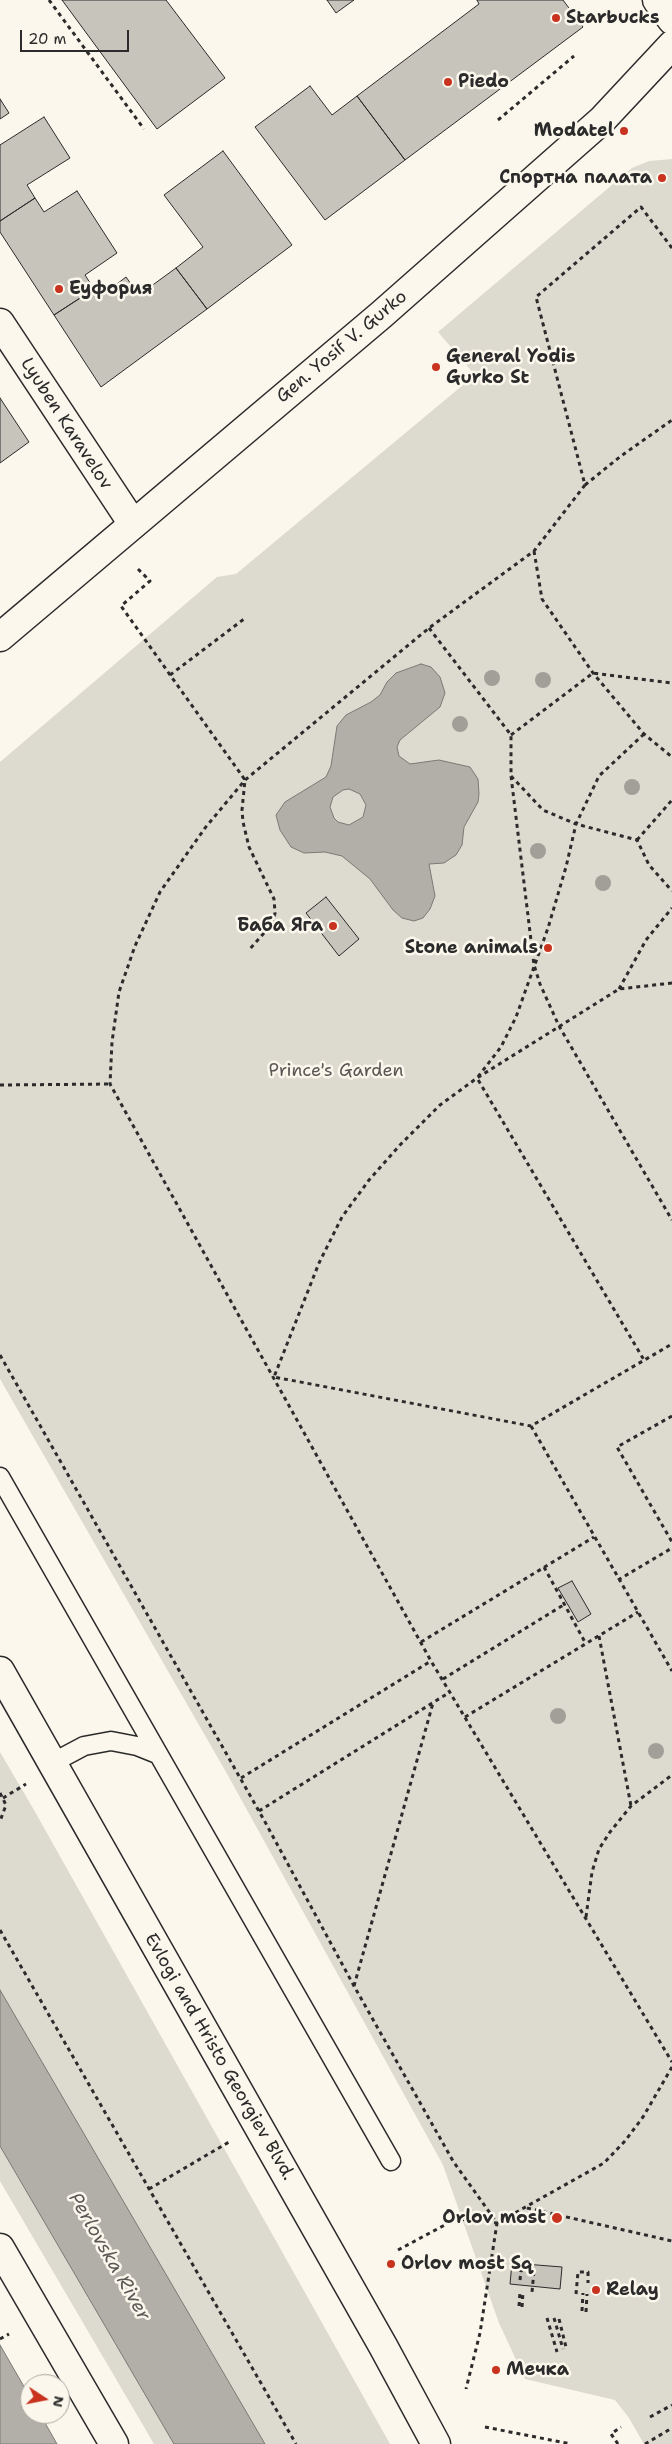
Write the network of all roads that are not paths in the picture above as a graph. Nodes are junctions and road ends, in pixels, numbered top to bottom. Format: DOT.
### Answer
graph roads {
  1 [pos="657,0"];
  2 [pos="672,20"];
  3 [pos="672,45"];
  4 [pos="0,323"];
  5 [pos="133,524"];
  6 [pos="0,637"];
  7 [pos="0,1477"];
  8 [pos="0,1671"];
  9 [pos="157,1754"];
  10 [pos="52,1763"];
  11 [pos="391,2161"];
  12 [pos="0,2248"];
  13 [pos="114,2444"];
  14 [pos="436,2444"];
  1 -- 2 [label="main road"];
  3 -- 5 [label="main road, Gen. Yosif V. Gurko"];
  4 -- 5 [label="main road, Lyuben Karavelov"];
  5 -- 6 [label="main road, Gen. Yosif V. Gurko"];
  7 -- 9 [label="lane"];
  8 -- 10 [label="main road, Evlogi and Hristo Georgiev Blvd."];
  9 -- 10 [label="lane"];
  9 -- 11 [label="lane"];
  10 -- 14 [label="main road, Evlogi and Hristo Georgiev Blvd."];
  12 -- 13 [label="main road"];
}
